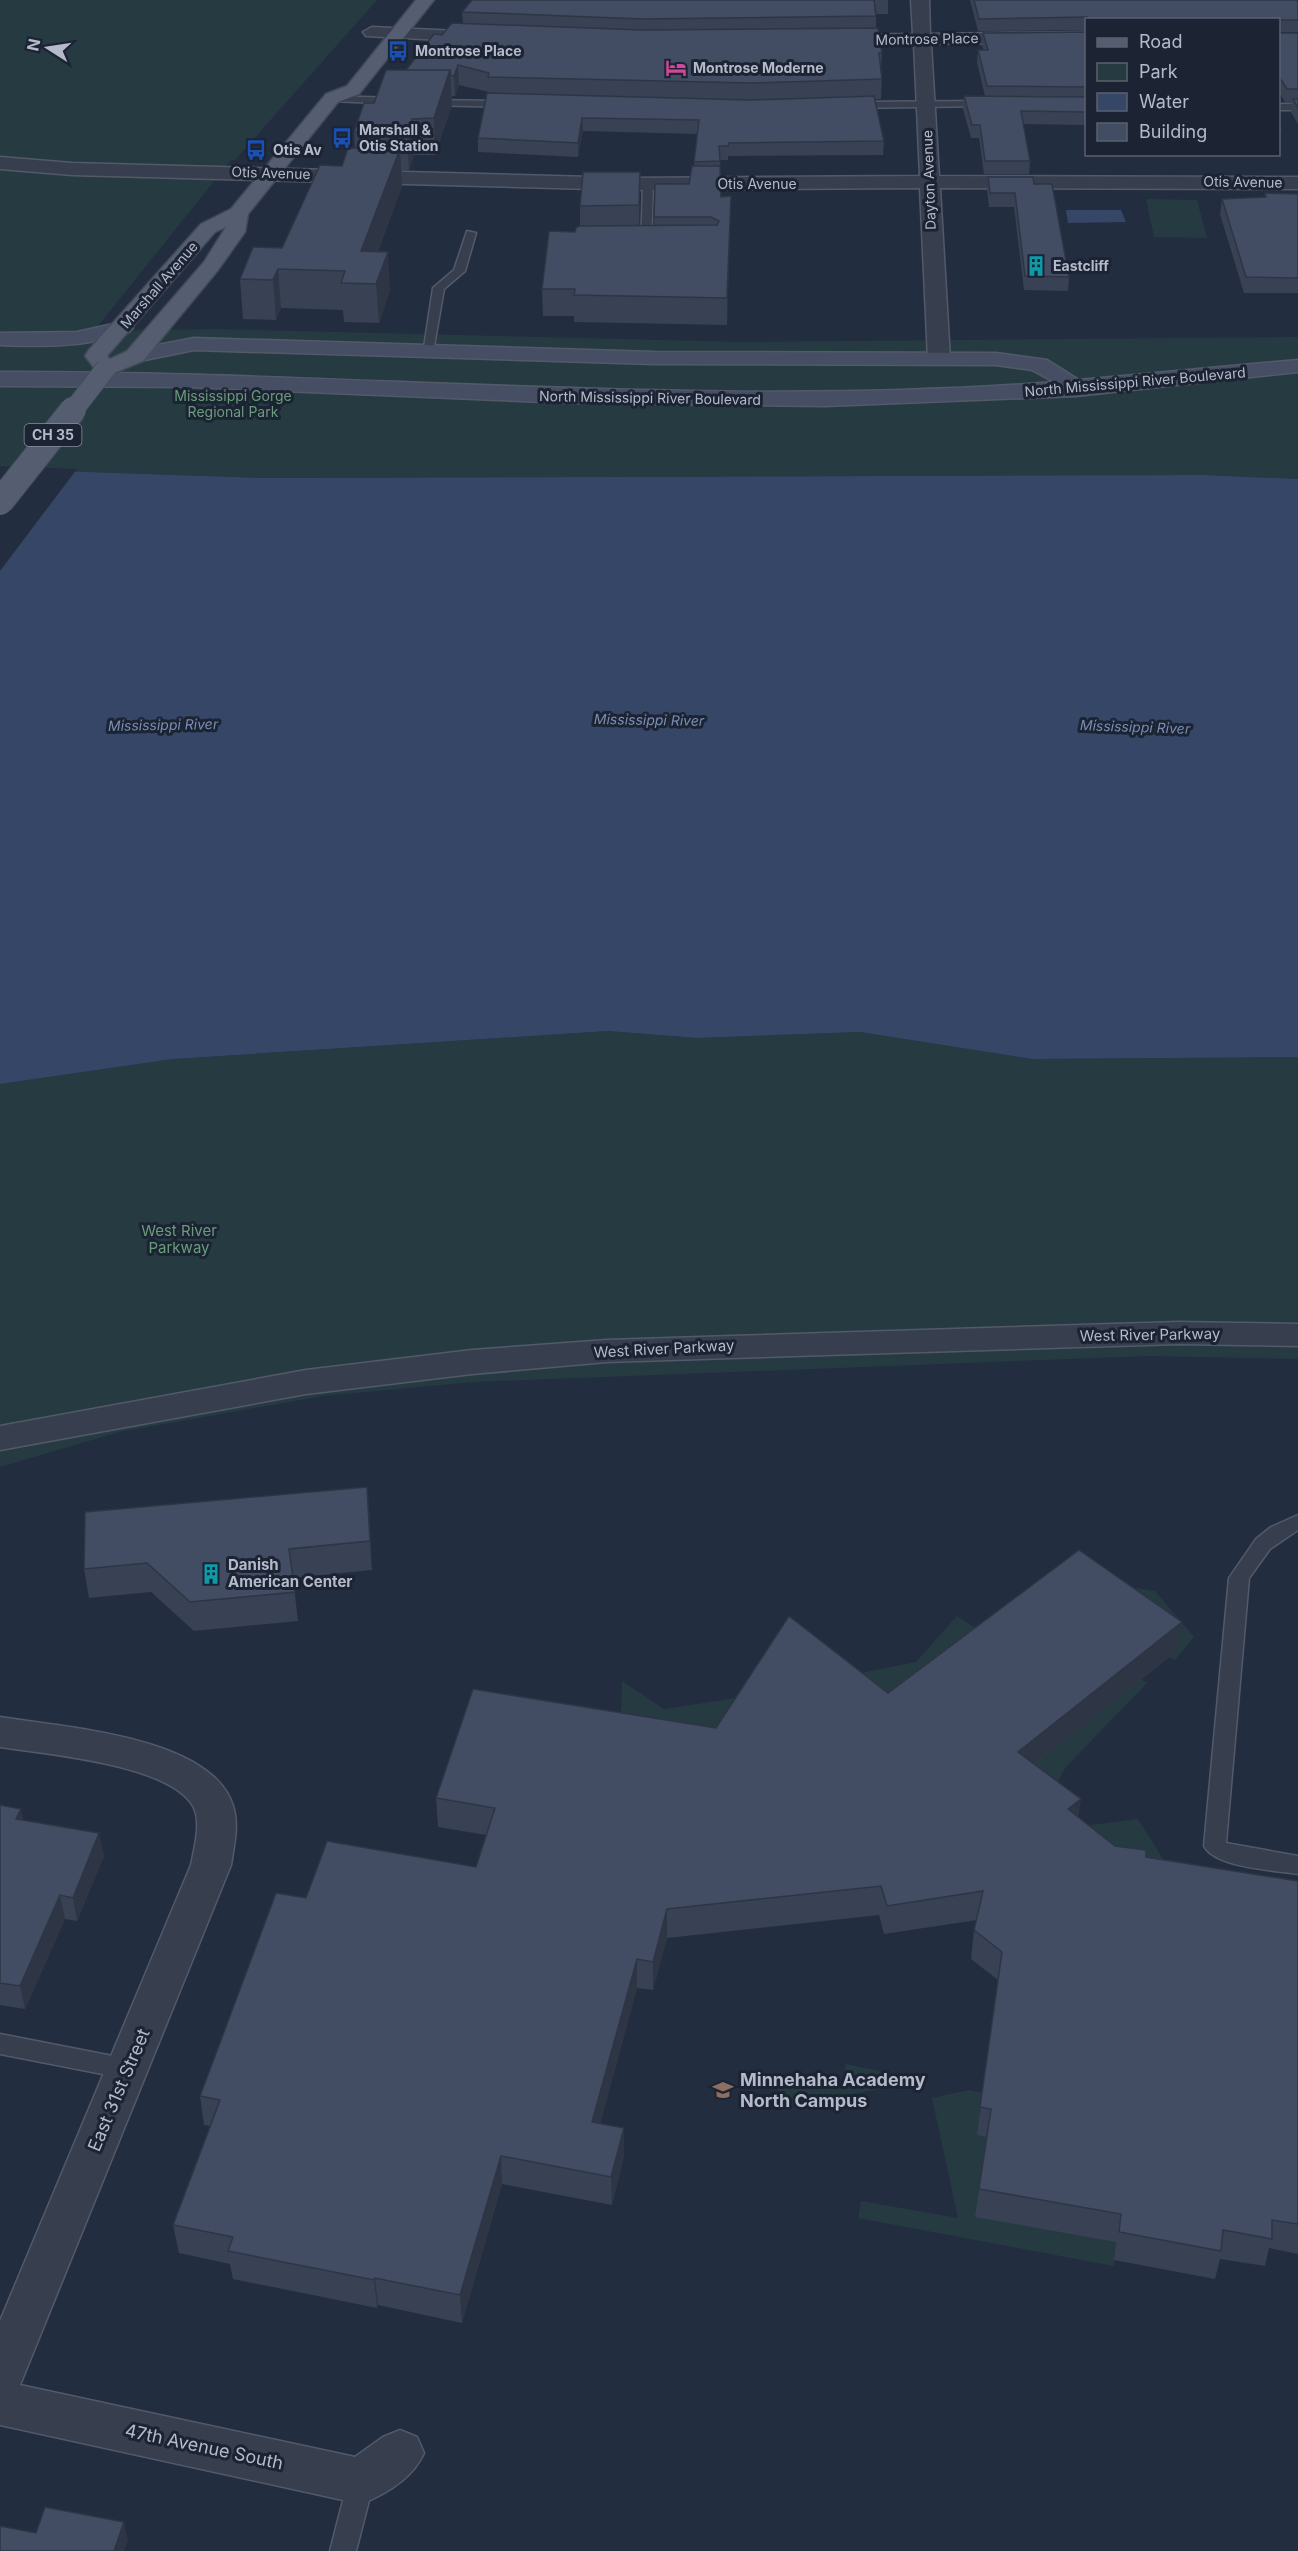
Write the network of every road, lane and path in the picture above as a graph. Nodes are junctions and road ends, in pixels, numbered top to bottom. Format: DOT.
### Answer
graph roads {
  1 [pos="425,0"];
  2 [pos="920,0"];
  3 [pos="385,17"];
  4 [pos="372,32"];
  5 [pos="399,34"];
  6 [pos="1085,37"];
  7 [pos="499,38"];
  8 [pos="921,39"];
  9 [pos="821,40"];
  10 [pos="359,48"];
  11 [pos="332,79"];
  12 [pos="332,98"];
  13 [pos="406,101"];
  14 [pos="418,101"];
  15 [pos="927,103"];
  16 [pos="998,104"];
  17 [pos="519,105"];
  18 [pos="841,106"];
  19 [pos="1280,107"];
  20 [pos="1298,107"];
  21 [pos="0,164"];
  22 [pos="36,167"];
  23 [pos="0,170"];
  24 [pos="272,173"];
  25 [pos="928,181"];
  26 [pos="1298,183"];
  27 [pos="648,184"];
  28 [pos="238,213"];
  29 [pos="471,233"];
  30 [pos="646,248"];
  31 [pos="162,323"];
  32 [pos="122,328"];
  33 [pos="0,339"];
  34 [pos="59,340"];
  35 [pos="194,344"];
  36 [pos="426,352"];
  37 [pos="135,356"];
  38 [pos="939,359"];
  39 [pos="101,362"];
  40 [pos="1298,366"];
  41 [pos="0,379"];
  42 [pos="1076,389"];
  43 [pos="0,502"];
  44 [pos="1298,1335"];
  45 [pos="0,1438"];
  46 [pos="1298,1522"];
  47 [pos="0,1732"];
  48 [pos="1298,1865"];
  49 [pos="0,2044"];
  50 [pos="128,2069"];
  51 [pos="0,2377"];
  52 [pos="0,2403"];
  53 [pos="400,2453"];
  54 [pos="362,2481"];
  55 [pos="344,2551"];
  1 -- 5 [label="main road, Marshall Avenue / CH 35"];
  2 -- 8 [label="street, Dayton Avenue"];
  3 -- 4 [label="main road"];
  4 -- 5 [label="street"];
  4 -- 10 [label="main road"];
  5 -- 7 [label="street"];
  5 -- 12 [label="main road, Marshall Avenue / CH 35"];
  6 -- 8 [label="street, Montrose Place"];
  8 -- 9 [label="street, Montrose Place"];
  8 -- 15 [label="street, Dayton Avenue"];
  11 -- 12 [label="main road"];
  12 -- 13 [label="lane"];
  12 -- 24 [label="main road, Marshall Avenue / CH 35"];
  14 -- 17 [label="lane"];
  15 -- 16 [label="lane"];
  15 -- 18 [label="lane"];
  15 -- 25 [label="street, Dayton Avenue"];
  19 -- 20 [label="lane"];
  21 -- 22 [label="street, Otis Avenue"];
  22 -- 23 [label="street, Otis Avenue"];
  22 -- 24 [label="street, Otis Avenue"];
  24 -- 27 [label="street, Otis Avenue"];
  24 -- 28 [label="main road, Marshall Avenue / CH 35"];
  25 -- 26 [label="street, Otis Avenue"];
  25 -- 27 [label="street, Otis Avenue"];
  25 -- 38 [label="street, Dayton Avenue"];
  27 -- 30 [label="lane"];
  28 -- 31 [label="main road, Marshall Avenue / CH 35"];
  28 -- 32 [label="main road, Marshall Avenue / CH 35"];
  29 -- 36 [label="lane"];
  31 -- 35 [label="street"];
  31 -- 37 [label="main road, Marshall Avenue / CH 35"];
  32 -- 34 [label="street"];
  32 -- 39 [label="main road, Marshall Avenue / CH 35"];
  33 -- 34 [label="street"];
  34 -- 39 [label="street"];
  35 -- 36 [label="street"];
  35 -- 37 [label="street"];
  36 -- 38 [label="street"];
  37 -- 39 [label="main road, Marshall Avenue / CH 35"];
  38 -- 42 [label="street"];
  39 -- 43 [label="main road, Marshall Avenue / CH 35, bridge"];
  40 -- 42 [label="street, North Mississippi River Boulevard"];
  41 -- 42 [label="street, North Mississippi River Boulevard"];
  44 -- 45 [label="street, West River Parkway"];
  46 -- 48 [label="lane"];
  47 -- 50 [label="street, East 31st Street"];
  49 -- 50 [label="lane"];
  50 -- 51 [label="street, East 31st Street"];
  52 -- 54 [label="street, 47th Avenue South"];
  53 -- 54 [label="street"];
  54 -- 55 [label="lane"];
}
